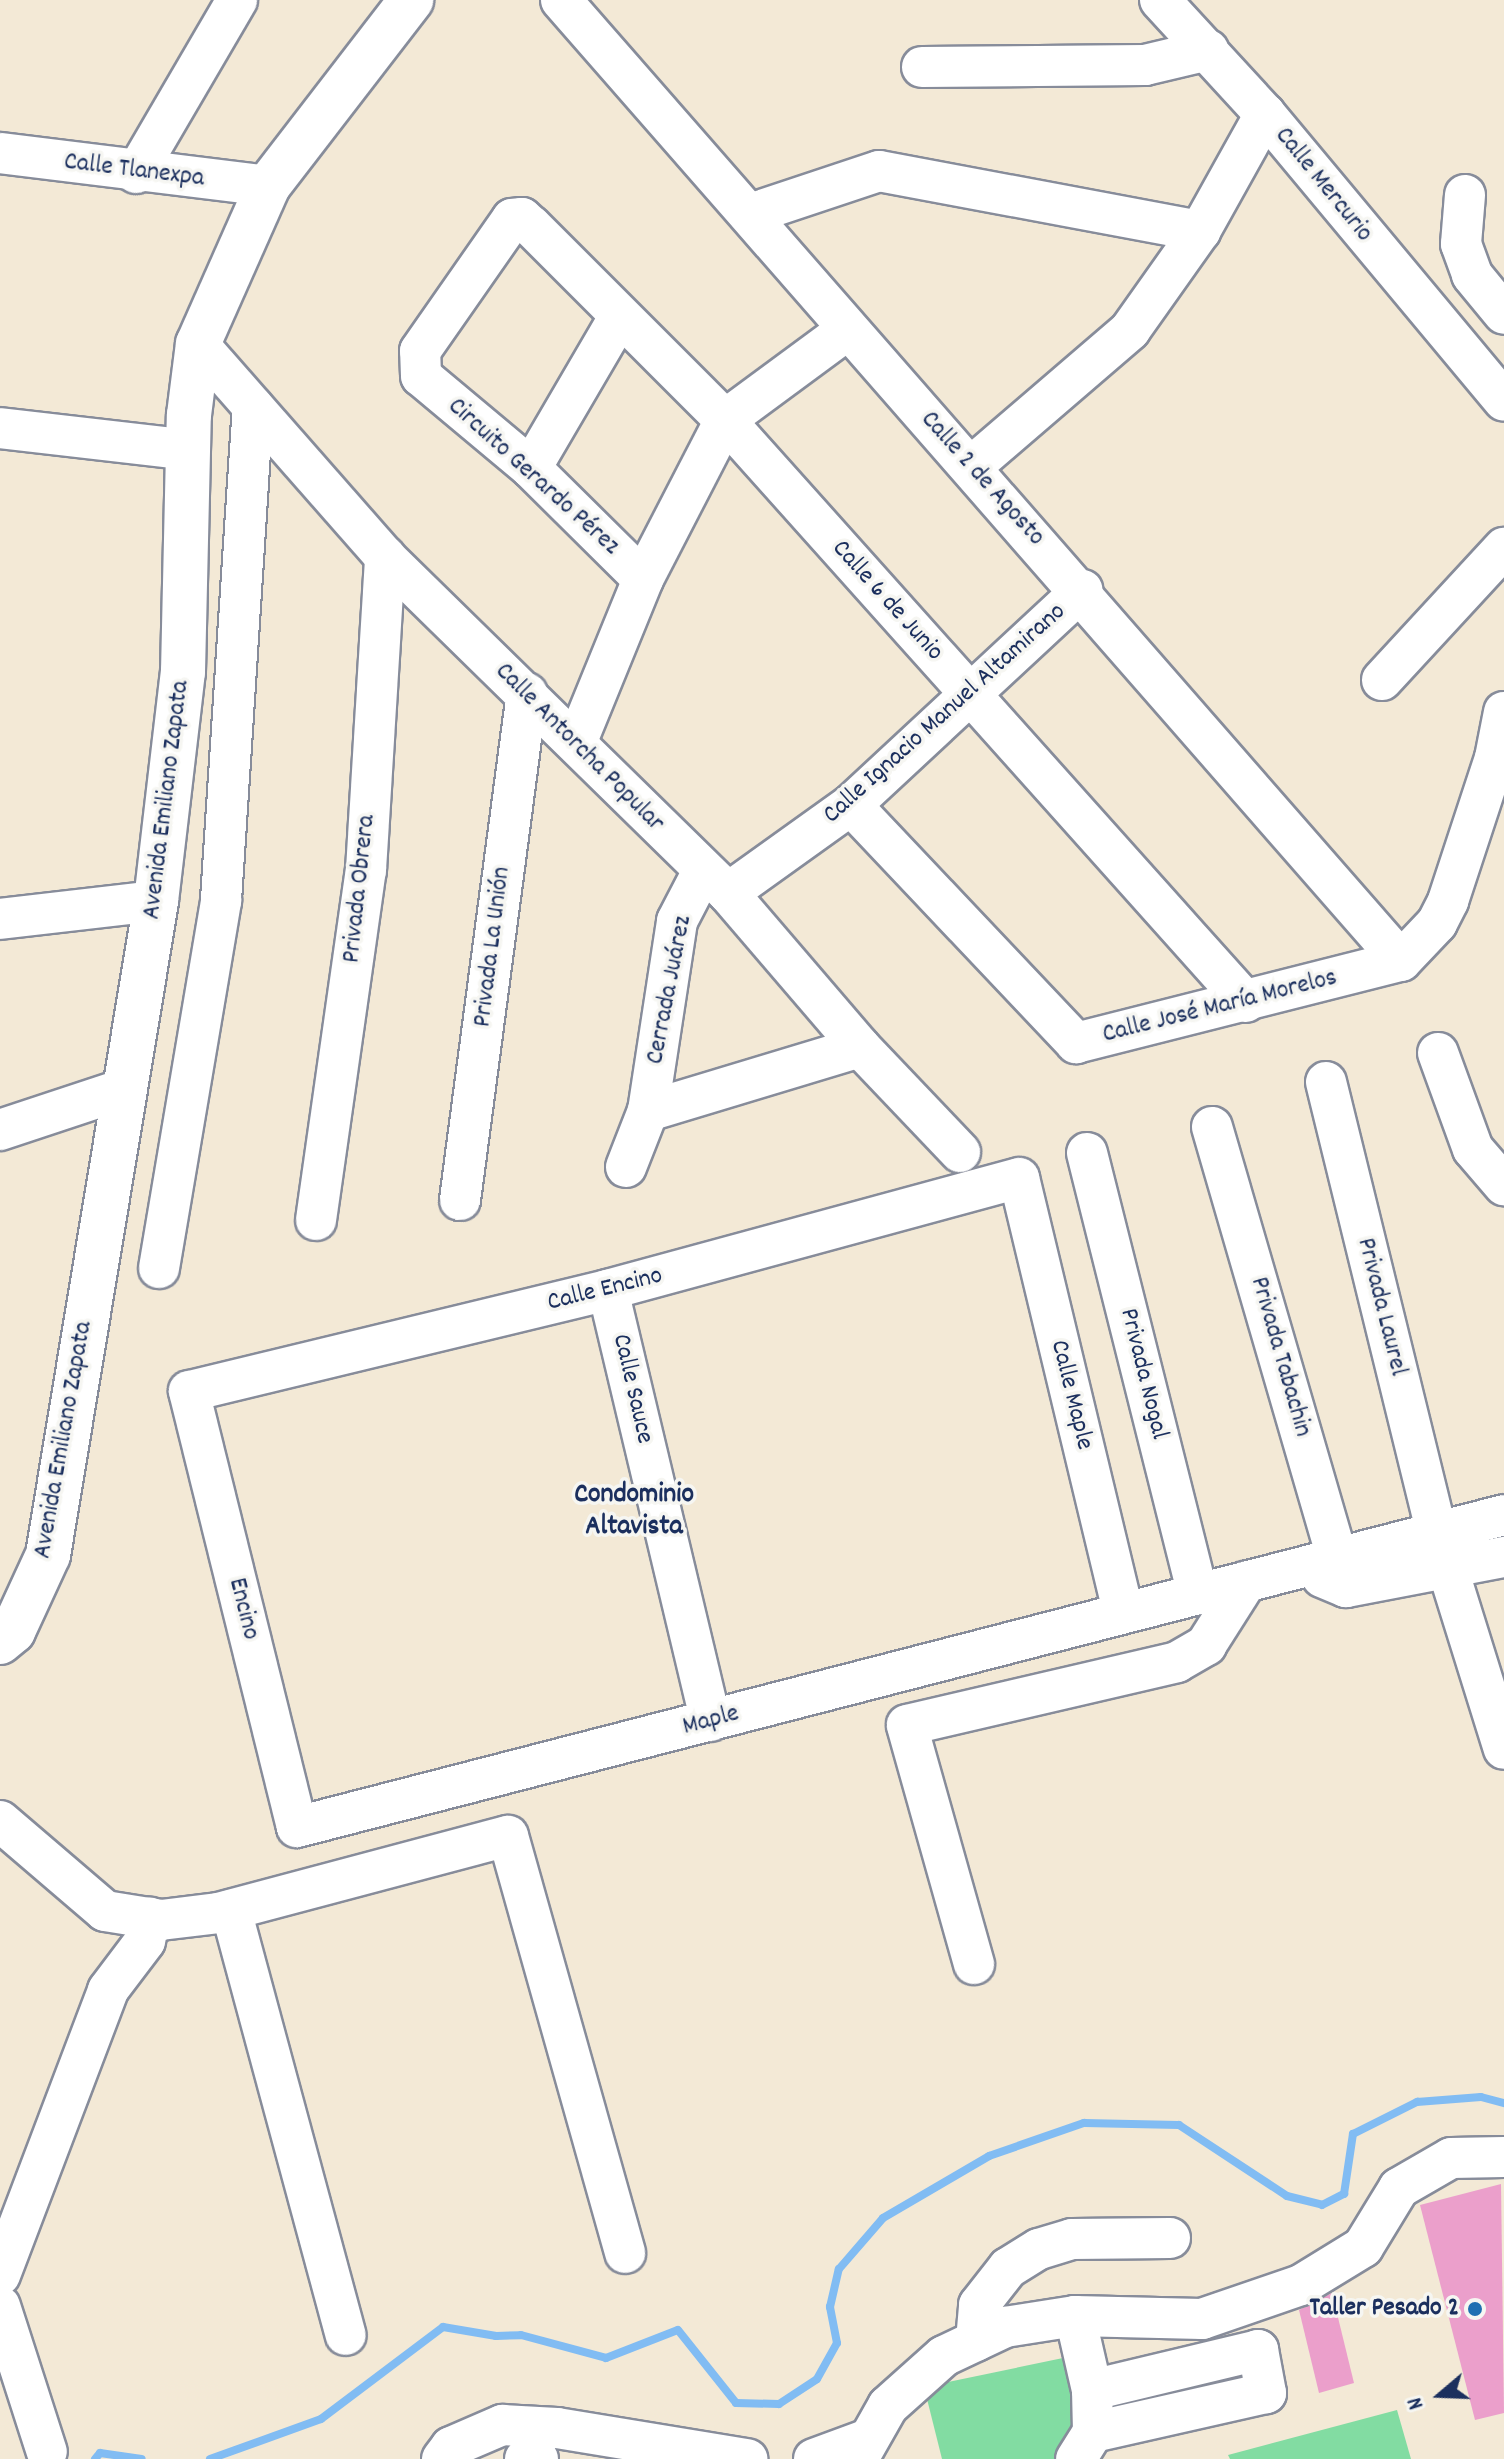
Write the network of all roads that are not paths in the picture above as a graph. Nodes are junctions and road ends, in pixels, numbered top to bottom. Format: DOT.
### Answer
graph roads {
  1 [pos="237,0"];
  2 [pos="411,0"];
  3 [pos="561,0"];
  4 [pos="1160,0"];
  5 [pos="1208,50"];
  6 [pos="922,67"];
  7 [pos="1265,114"];
  8 [pos="4,149"];
  9 [pos="136,173"];
  10 [pos="268,186"];
  11 [pos="1465,195"];
  12 [pos="750,214"];
  13 [pos="1200,231"];
  14 [pos="1504,314"];
  15 [pos="618,319"];
  16 [pos="847,330"];
  17 [pos="198,344"];
  18 [pos="421,376"];
  19 [pos="1496,385"];
  20 [pos="253,407"];
  21 [pos="725,420"];
  22 [pos="0,428"];
  23 [pos="189,450"];
  24 [pos="971,467"];
  25 [pos="531,468"];
  26 [pos="1504,548"];
  27 [pos="385,557"];
  28 [pos="643,579"];
  29 [pos="1082,590"];
  30 [pos="1382,680"];
  31 [pos="527,693"];
  32 [pos="970,694"];
  33 [pos="1504,712"];
  34 [pos="577,741"];
  35 [pos="851,805"];
  36 [pos="715,883"];
  37 [pos="156,901"];
  38 [pos="0,919"];
  39 [pos="1401,961"];
  40 [pos="1246,1002"];
  41 [pos="860,1047"];
  42 [pos="1438,1053"];
  43 [pos="1326,1082"];
  44 [pos="124,1089"];
  45 [pos="648,1111"];
  46 [pos="1212,1127"];
  47 [pos="0,1130"];
  48 [pos="960,1152"];
  49 [pos="1087,1153"];
  50 [pos="626,1167"];
  51 [pos="1019,1178"];
  52 [pos="1504,1185"];
  53 [pos="460,1200"];
  54 [pos="316,1220"];
  55 [pos="159,1268"];
  56 [pos="608,1290"];
  57 [pos="189,1391"];
  58 [pos="1504,1515"];
  59 [pos="1442,1550"];
  60 [pos="1504,1557"];
  61 [pos="1329,1570"];
  62 [pos="1246,1582"];
  63 [pos="1198,1594"];
  64 [pos="1123,1611"];
  65 [pos="0,1642"];
  66 [pos="711,1721"];
  67 [pos="1504,1749"];
  68 [pos="297,1827"];
  69 [pos="7,1838"];
  70 [pos="231,1910"];
  71 [pos="150,1918"];
  72 [pos="974,1964"];
  73 [pos="1504,2157"];
  74 [pos="1170,2238"];
  75 [pos="625,2253"];
  76 [pos="0,2275"];
  77 [pos="0,2306"];
  78 [pos="1075,2316"];
  79 [pos="346,2335"];
  80 [pos="976,2341"];
  81 [pos="1092,2390"];
  82 [pos="1084,2446"];
  83 [pos="861,2450"];
  84 [pos="47,2452"];
  85 [pos="442,2459"];
  86 [pos="525,2459"];
  87 [pos="538,2459"];
  88 [pos="747,2459"];
  89 [pos="814,2459"];
  1 -- 9 [label="street"];
  2 -- 10 [label="main road, Avenida Emiliano Zapata"];
  3 -- 12 [label="street, Calle 2 de Agosto"];
  4 -- 5 [label="street, Calle Mercurio"];
  5 -- 6 [label="street"];
  5 -- 7 [label="street, Calle Mercurio"];
  7 -- 13 [label="street"];
  7 -- 19 [label="street, Calle Mercurio"];
  8 -- 9 [label="street, Calle Tlanexpa"];
  9 -- 10 [label="street, Calle Tlanexpa"];
  10 -- 17 [label="main road, Avenida Emiliano Zapata"];
  11 -- 14 [label="street"];
  12 -- 13 [label="street"];
  12 -- 16 [label="street, Calle 2 de Agosto"];
  13 -- 24 [label="street"];
  15 -- 18 [label="street, Calle 6 de Junio"];
  15 -- 21 [label="street, Calle 6 de Junio"];
  15 -- 25 [label="street"];
  16 -- 21 [label="street"];
  16 -- 24 [label="street, Calle 2 de Agosto"];
  17 -- 20 [label="street, Calle Antorcha Popular"];
  17 -- 23 [label="main road, Avenida Emiliano Zapata"];
  18 -- 25 [label="street, Circuito Gerardo Pérez"];
  20 -- 27 [label="street, Calle Antorcha Popular"];
  20 -- 55 [label="street"];
  21 -- 28 [label="street"];
  21 -- 32 [label="street, Calle 6 de Junio"];
  22 -- 23 [label="street"];
  23 -- 37 [label="main road, Avenida Emiliano Zapata"];
  24 -- 29 [label="street, Calle 2 de Agosto"];
  25 -- 28 [label="street, Circuito Gerardo Pérez"];
  26 -- 30 [label="street"];
  27 -- 31 [label="street, Calle Antorcha Popular"];
  27 -- 54 [label="street, Privada Obrera"];
  28 -- 34 [label="street"];
  29 -- 32 [label="street, Calle Ignacio Manuel Altamirano"];
  29 -- 39 [label="street, Calle 2 de Agosto"];
  31 -- 34 [label="street, Calle Antorcha Popular"];
  31 -- 53 [label="street, Privada La Unión"];
  32 -- 35 [label="street, Calle Ignacio Manuel Altamirano"];
  32 -- 40 [label="street, Calle 6 de Junio"];
  33 -- 39 [label="street"];
  34 -- 36 [label="street, Calle Antorcha Popular"];
  35 -- 36 [label="street, Calle Ignacio Manuel Altamirano"];
  35 -- 40 [label="street, Calle José María Morelos"];
  36 -- 41 [label="street, Calle Antorcha Popular"];
  36 -- 45 [label="street, Cerrada Juárez"];
  37 -- 38 [label="street"];
  37 -- 44 [label="main road, Avenida Emiliano Zapata"];
  39 -- 40 [label="street, Calle José María Morelos"];
  41 -- 45 [label="street, Cerrada Juárez"];
  41 -- 48 [label="street, Calle Antorcha Popular"];
  42 -- 52 [label="street"];
  43 -- 59 [label="street, Privada Laurel"];
  44 -- 47 [label="street"];
  44 -- 65 [label="main road, Avenida Emiliano Zapata"];
  45 -- 50 [label="street, Cerrada Juárez"];
  46 -- 61 [label="street, Privada Tabachin"];
  49 -- 63 [label="street, Privada Nogal"];
  51 -- 56 [label="street, Calle Encino"];
  51 -- 64 [label="street, Calle Maple"];
  56 -- 57 [label="street, Calle Encino"];
  56 -- 66 [label="street, Calle Sauce"];
  57 -- 68 [label="street, Encino"];
  58 -- 59 [label="street"];
  59 -- 60 [label="street"];
  59 -- 61 [label="street, Maple"];
  59 -- 67 [label="street, Privada Laurel"];
  61 -- 62 [label="street, Maple"];
  62 -- 63 [label="street, Maple"];
  62 -- 72 [label="street"];
  63 -- 64 [label="street, Maple"];
  64 -- 66 [label="street, Maple"];
  66 -- 68 [label="street, Maple"];
  69 -- 71 [label="street"];
  70 -- 71 [label="street"];
  70 -- 75 [label="street"];
  70 -- 79 [label="street"];
  71 -- 76 [label="street"];
  73 -- 78 [label="street"];
  74 -- 80 [label="street"];
  77 -- 84 [label="street"];
  78 -- 80 [label="street"];
  78 -- 81 [label="street"];
  80 -- 83 [label="street"];
  81 -- 82 [label="street"];
  81 -- 82 [label="street"];
  83 -- 89 [label="street"];
  85 -- 88 [label="street"];
  86 -- 87 [label="street"];
}
